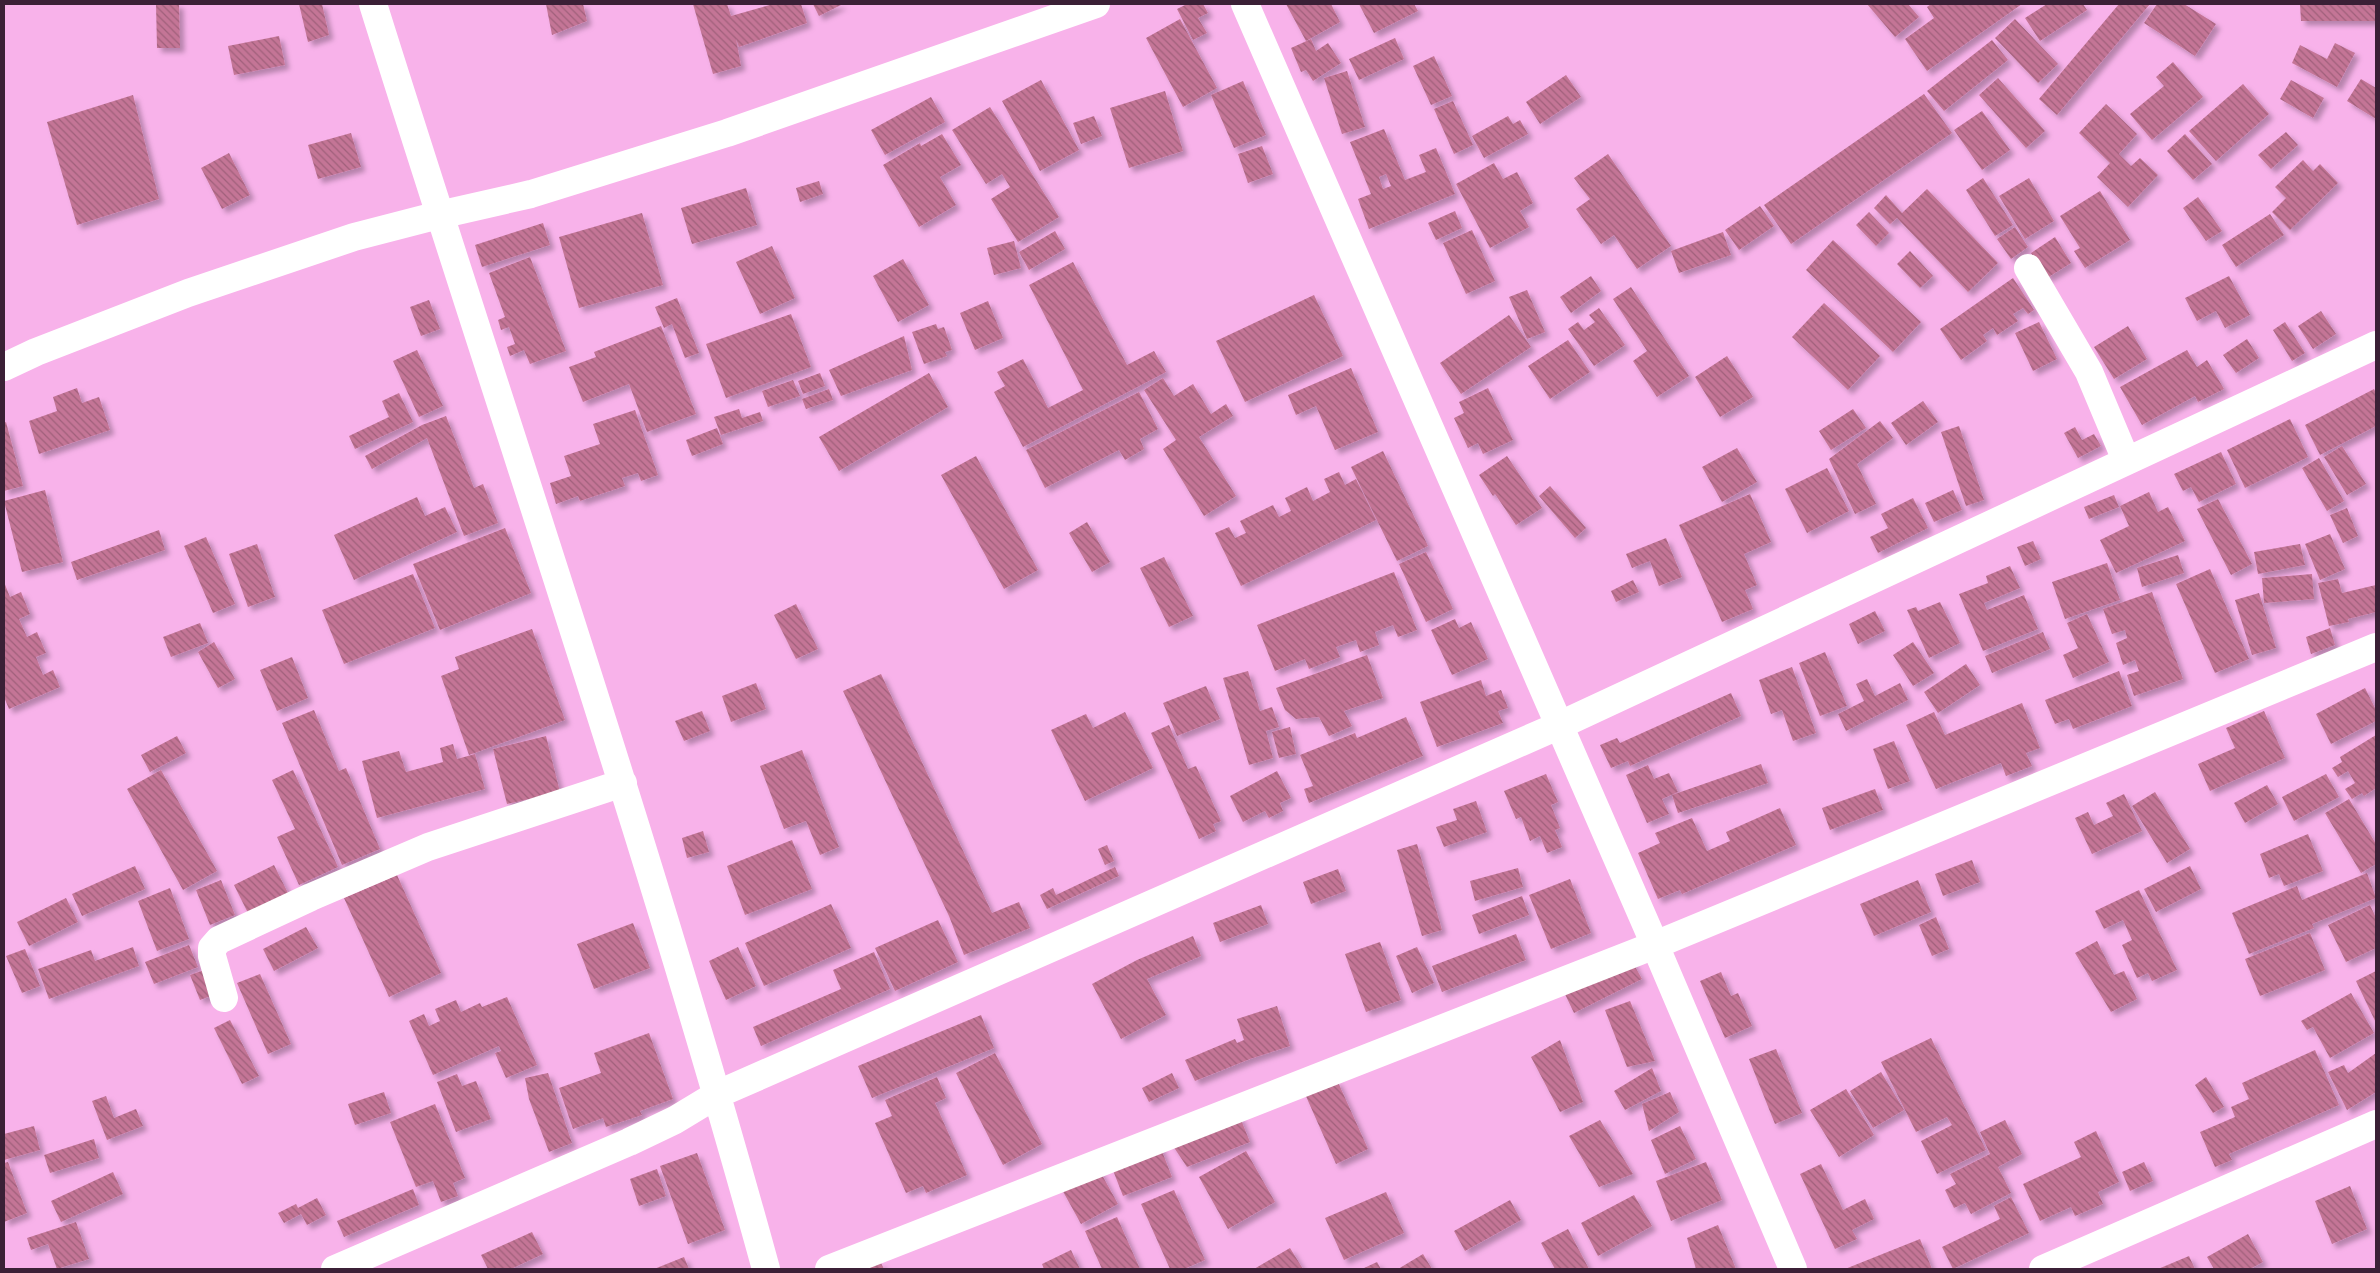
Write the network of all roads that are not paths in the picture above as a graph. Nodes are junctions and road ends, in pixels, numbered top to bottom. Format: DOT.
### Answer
graph roads {
  1 [pos="373,4"];
  2 [pos="1096,4"];
  3 [pos="1245,4"];
  4 [pos="439,215"];
  5 [pos="2028,268"];
  6 [pos="2376,345"];
  7 [pos="4,367"];
  8 [pos="2126,460"];
  9 [pos="2376,647"];
  10 [pos="1558,726"];
  11 [pos="623,784"];
  12 [pos="1656,945"];
  13 [pos="224,998"];
  14 [pos="718,1094"];
  15 [pos="2376,1124"];
  16 [pos="336,1269"];
  17 [pos="766,1269"];
  18 [pos="829,1269"];
  19 [pos="1793,1269"];
  20 [pos="2043,1269"];
  1 -- 4 [label="street"];
  2 -- 4 [label="street"];
  3 -- 10 [label="street"];
  4 -- 7 [label="street"];
  4 -- 11 [label="street"];
  5 -- 8 [label="street"];
  6 -- 8 [label="street"];
  8 -- 10 [label="street"];
  9 -- 12 [label="street"];
  10 -- 12 [label="street"];
  10 -- 14 [label="street"];
  11 -- 13 [label="street"];
  11 -- 14 [label="street"];
  12 -- 18 [label="street"];
  12 -- 19 [label="street"];
  14 -- 16 [label="street"];
  14 -- 17 [label="street"];
  15 -- 20 [label="street"];
}
